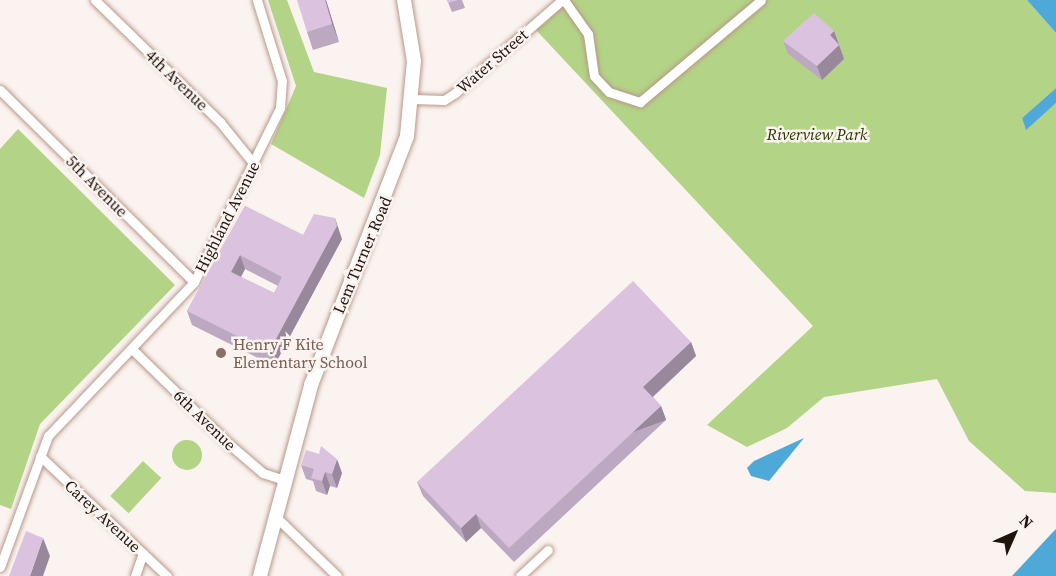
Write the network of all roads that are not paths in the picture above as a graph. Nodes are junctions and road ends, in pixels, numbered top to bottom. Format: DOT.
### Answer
graph roads {
  1 [pos="95,0"];
  2 [pos="257,0"];
  3 [pos="404,0"];
  4 [pos="563,0"];
  5 [pos="761,0"];
  6 [pos="0,90"];
  7 [pos="413,99"];
  8 [pos="254,164"];
  9 [pos="194,282"];
  10 [pos="132,349"];
  11 [pos="40,456"];
  12 [pos="285,480"];
  13 [pos="275,516"];
  14 [pos="548,550"];
  15 [pos="143,553"];
  16 [pos="0,567"];
  17 [pos="135,576"];
  18 [pos="167,576"];
  19 [pos="260,576"];
  20 [pos="337,576"];
  21 [pos="520,576"];
  1 -- 8 [label="street, 4th Avenue"];
  2 -- 8 [label="street, Highland Avenue"];
  3 -- 7 [label="main road, Lem Turner Road"];
  4 -- 5 [label="street"];
  4 -- 7 [label="street, Water Street"];
  6 -- 9 [label="street, 5th Avenue"];
  7 -- 12 [label="main road, Lem Turner Road"];
  8 -- 9 [label="street, Highland Avenue"];
  9 -- 10 [label="street, Highland Avenue"];
  10 -- 11 [label="street, Highland Avenue"];
  10 -- 12 [label="street, 6th Avenue"];
  11 -- 15 [label="street, Carey Avenue"];
  11 -- 16 [label="street, Highland Avenue"];
  12 -- 13 [label="main road, Lem Turner Road"];
  13 -- 19 [label="main road, Lem Turner Road"];
  13 -- 20 [label="street"];
  14 -- 21 [label="street"];
  15 -- 17 [label="street"];
  15 -- 18 [label="street, Carey Avenue"];
}
